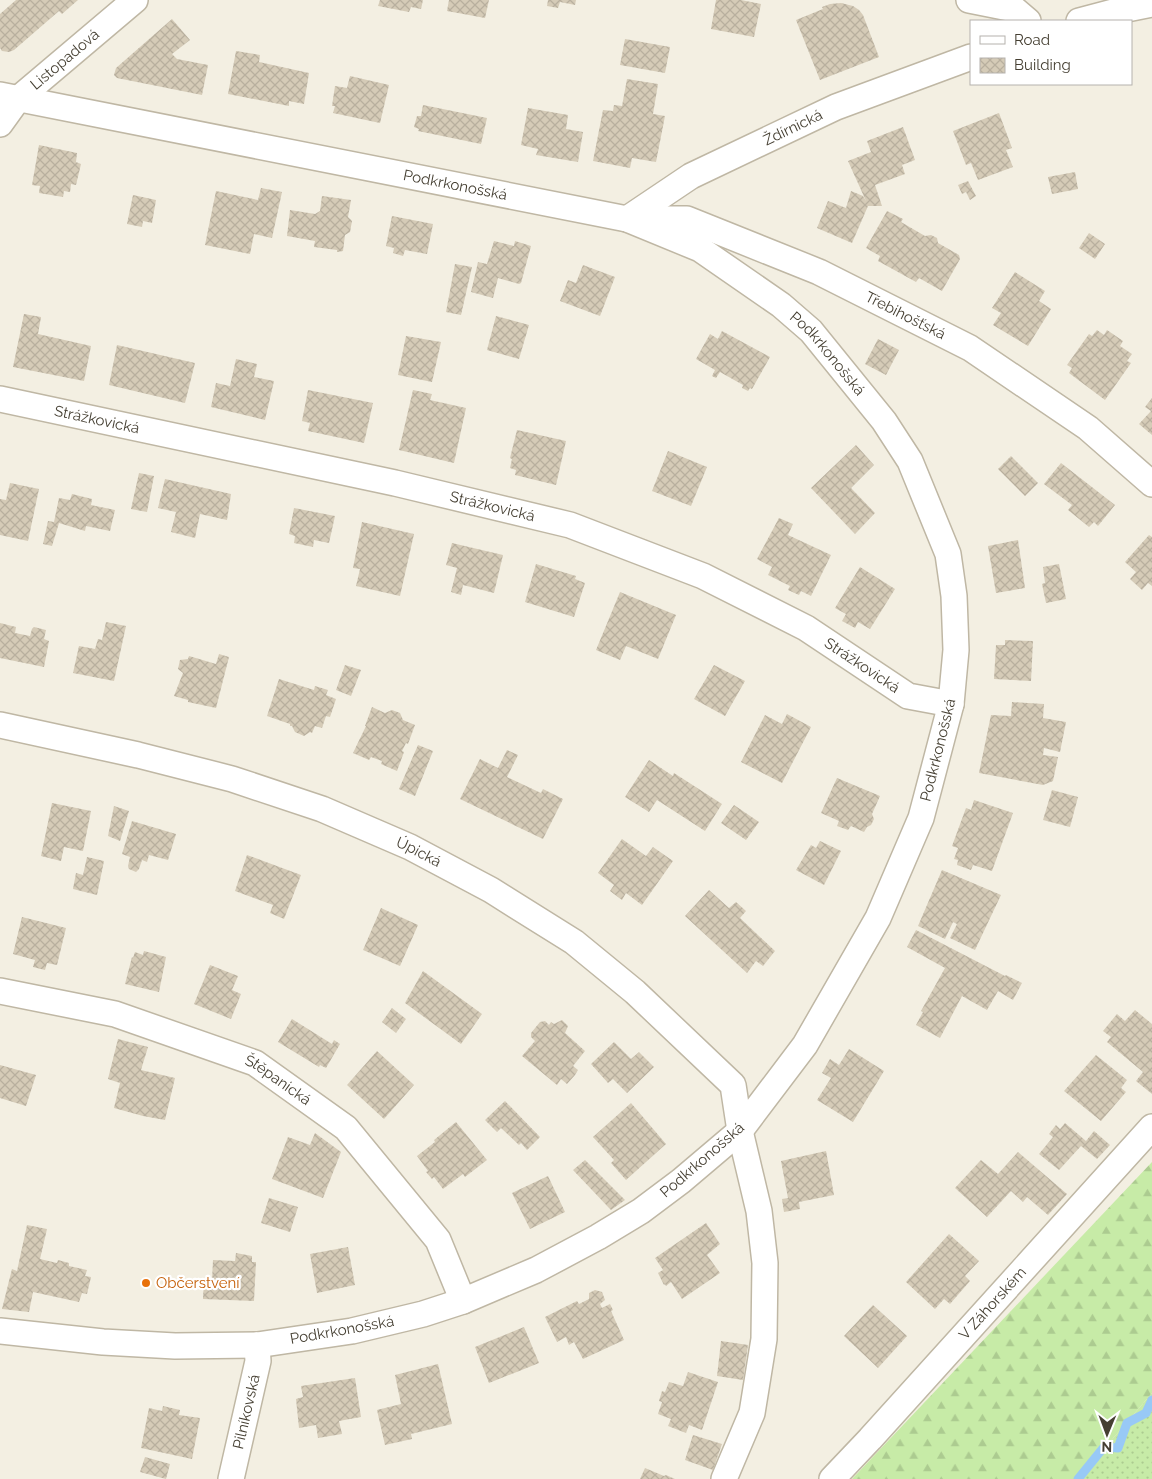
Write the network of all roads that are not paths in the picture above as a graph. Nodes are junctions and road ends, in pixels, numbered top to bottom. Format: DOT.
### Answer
graph roads {
  1 [pos="135,0"];
  2 [pos="969,0"];
  3 [pos="1152,4"];
  4 [pos="1027,20"];
  5 [pos="1082,20"];
  6 [pos="970,58"];
  7 [pos="9,97"];
  8 [pos="0,124"];
  9 [pos="627,220"];
  10 [pos="0,399"];
  11 [pos="1152,484"];
  12 [pos="951,704"];
  13 [pos="0,724"];
  14 [pos="0,992"];
  15 [pos="1152,1127"];
  16 [pos="740,1131"];
  17 [pos="463,1301"];
  18 [pos="0,1331"];
  19 [pos="258,1345"];
  20 [pos="230,1479"];
  21 [pos="724,1479"];
  22 [pos="832,1479"];
  1 -- 7 [label="street, Listopadová"];
  2 -- 4 [label="street"];
  3 -- 5 [label="street"];
  6 -- 9 [label="street, Ždírnická"];
  7 -- 8 [label="street, Listopadová"];
  7 -- 9 [label="street, Podkrkonošská"];
  9 -- 11 [label="street, Třebihošťská"];
  9 -- 12 [label="street, Podkrkonošská"];
  10 -- 12 [label="street, Strážkovická"];
  12 -- 16 [label="street, Podkrkonošská"];
  13 -- 16 [label="street, Úpická"];
  14 -- 17 [label="street, Štěpanická"];
  15 -- 22 [label="street, V Záhorském"];
  16 -- 17 [label="street, Podkrkonošská"];
  16 -- 21 [label="street"];
  17 -- 19 [label="street, Podkrkonošská"];
  18 -- 19 [label="street, Podkrkonošská"];
  19 -- 20 [label="street, Pilníkovská"];
}
